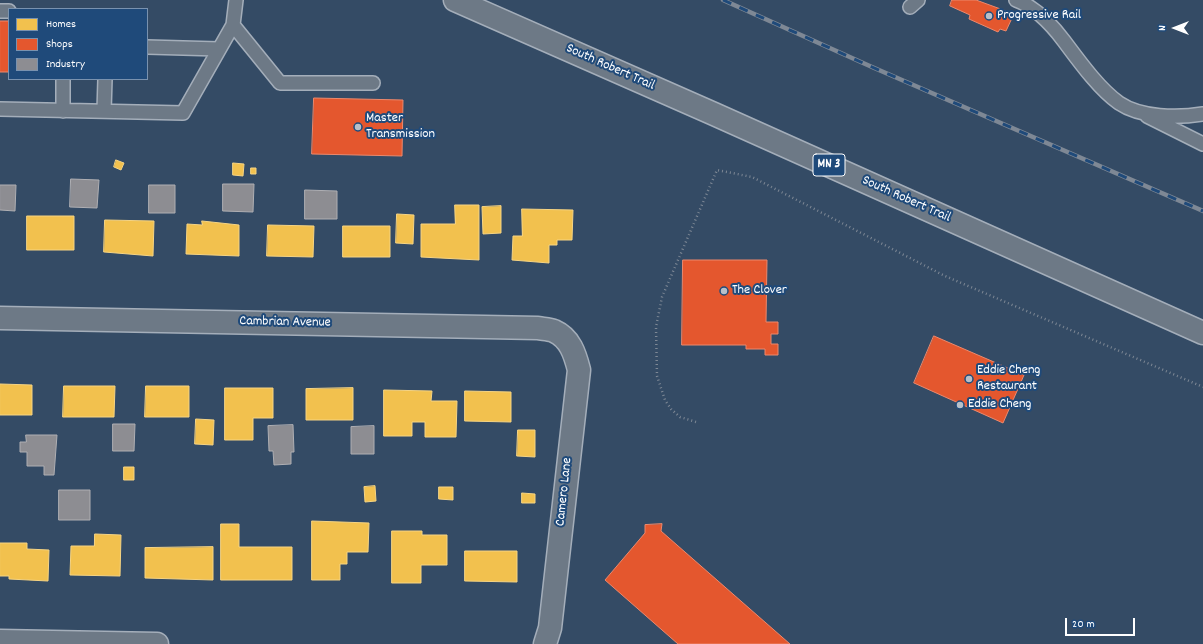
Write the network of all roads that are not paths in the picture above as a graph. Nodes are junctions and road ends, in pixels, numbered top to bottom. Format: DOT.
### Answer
graph roads {
  1 [pos="236,0"];
  2 [pos="455,0"];
  3 [pos="1016,0"];
  4 [pos="233,25"];
  5 [pos="148,47"];
  6 [pos="220,48"];
  7 [pos="63,80"];
  8 [pos="105,80"];
  9 [pos="374,83"];
  10 [pos="0,109"];
  11 [pos="63,111"];
  12 [pos="104,111"];
  13 [pos="1142,113"];
  14 [pos="1203,114"];
  15 [pos="1203,144"];
  16 [pos="0,318"];
  17 [pos="1203,333"];
  18 [pos="567,340"];
  19 [pos="0,641"];
  20 [pos="157,644"];
  21 [pos="544,644"];
  1 -- 4 [label="lane"];
  2 -- 17 [label="street, South Robert Trail / MN 3"];
  3 -- 13 [label="lane"];
  4 -- 6 [label="lane"];
  4 -- 9 [label="lane"];
  5 -- 6 [label="lane"];
  6 -- 12 [label="lane"];
  7 -- 11 [label="lane"];
  8 -- 12 [label="lane"];
  10 -- 11 [label="lane"];
  11 -- 12 [label="lane"];
  13 -- 14 [label="lane"];
  13 -- 15 [label="lane"];
  16 -- 18 [label="street, Cambrian Avenue"];
  18 -- 21 [label="street, Camero Lane"];
  19 -- 20 [label="street"];
}
